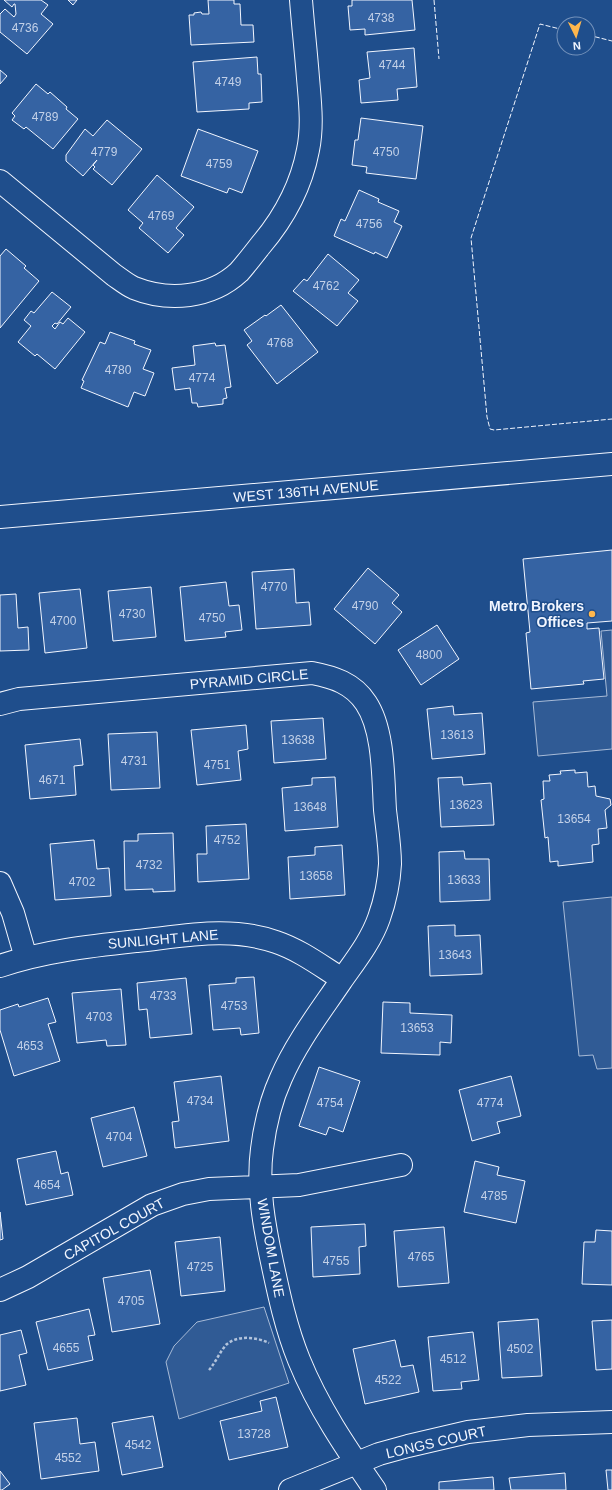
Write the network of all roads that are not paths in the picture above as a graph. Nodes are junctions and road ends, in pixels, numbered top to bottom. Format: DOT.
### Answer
graph roads {
  1 [pos="301,0"];
  2 [pos="0,181"];
  3 [pos="612,464"];
  4 [pos="0,517"];
  5 [pos="0,704"];
  6 [pos="0,883"];
  7 [pos="26,958"];
  8 [pos="0,966"];
  9 [pos="342,979"];
  10 [pos="401,1165"];
  11 [pos="260,1188"];
  12 [pos="0,1290"];
  13 [pos="612,1422"];
  14 [pos="356,1463"];
  15 [pos="290,1490"];
  16 [pos="375,1490"];
  1 -- 2 [label="street"];
  3 -- 4 [label="street, WEST 136TH AVENUE"];
  5 -- 9 [label="street, PYRAMID CIRCLE"];
  6 -- 7 [label="street"];
  7 -- 8 [label="street, SUNLIGHT LANE"];
  7 -- 9 [label="street, SUNLIGHT LANE"];
  9 -- 11 [label="street, WINDOM LANE"];
  10 -- 11 [label="street, CAPITOL COURT"];
  11 -- 12 [label="street, CAPITOL COURT"];
  11 -- 14 [label="street, WINDOM LANE"];
  13 -- 14 [label="street, LONGS COURT"];
  14 -- 15 [label="street, LONGS COURT"];
  14 -- 16 [label="street, WINDOM LANE"];
}
